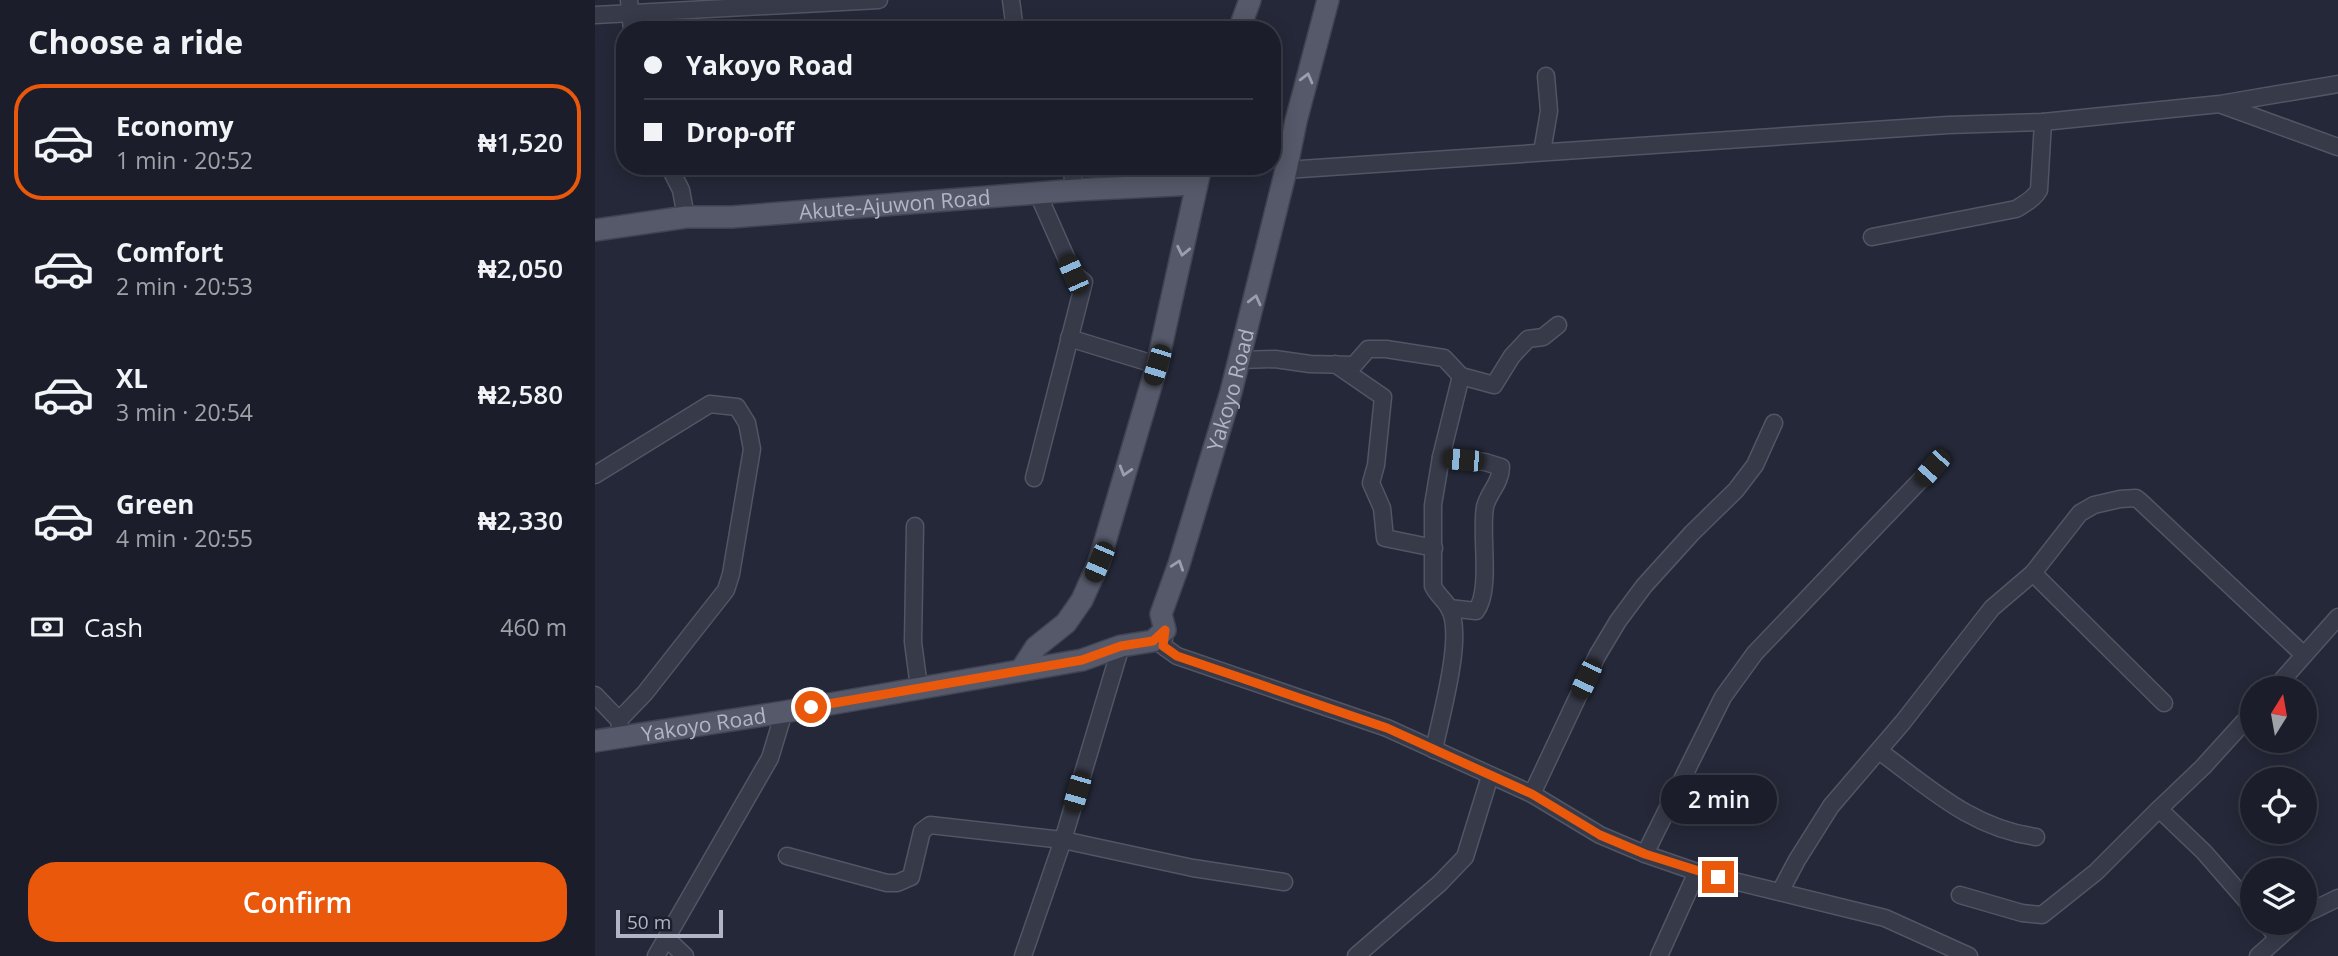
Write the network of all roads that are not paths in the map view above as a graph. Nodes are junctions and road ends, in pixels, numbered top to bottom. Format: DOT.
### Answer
graph roads {
  1 [pos="879,0"];
  2 [pos="1010,0"];
  3 [pos="1250,0"];
  4 [pos="1328,0"];
  5 [pos="629,6"];
  6 [pos="595,15"];
  7 [pos="1014,21"];
  8 [pos="1243,21"];
  9 [pos="1546,76"];
  10 [pos="2338,84"];
  11 [pos="2220,104"];
  12 [pos="2043,122"];
  13 [pos="2338,147"];
  14 [pos="1542,152"];
  15 [pos="1286,170"];
  16 [pos="674,175"];
  17 [pos="1072,175"];
  18 [pos="1198,175"];
  19 [pos="1076,190"];
  20 [pos="1038,194"];
  21 [pos="686,217"];
  22 [pos="595,230"];
  23 [pos="1872,237"];
  24 [pos="1558,325"];
  25 [pos="1069,338"];
  26 [pos="1240,360"];
  27 [pos="1335,364"];
  28 [pos="1157,365"];
  29 [pos="1461,376"];
  30 [pos="1774,423"];
  31 [pos="1441,457"];
  32 [pos="1932,468"];
  33 [pos="595,475"];
  34 [pos="1034,478"];
  35 [pos="915,526"];
  36 [pos="1434,548"];
  37 [pos="2033,573"];
  38 [pos="1449,608"];
  39 [pos="2338,617"];
  40 [pos="1165,630"];
  41 [pos="1121,646"];
  42 [pos="2304,655"];
  43 [pos="1021,670"];
  44 [pos="2286,676"];
  45 [pos="919,687"];
  46 [pos="595,695"];
  47 [pos="2164,703"];
  48 [pos="784,712"];
  49 [pos="2240,726"];
  50 [pos="620,728"];
  51 [pos="595,741"];
  52 [pos="1434,750"];
  53 [pos="1879,751"];
  54 [pos="1490,776"];
  55 [pos="1532,794"];
  56 [pos="2159,809"];
  57 [pos="2036,837"];
  58 [pos="1063,840"];
  59 [pos="1645,854"];
  60 [pos="787,856"];
  61 [pos="1697,873"];
  62 [pos="1284,882"];
  63 [pos="1780,892"];
  64 [pos="2240,893"];
  65 [pos="1960,895"];
  66 [pos="2338,898"];
  67 [pos="2317,908"];
  68 [pos="2275,935"];
  69 [pos="2282,935"];
  70 [pos="667,939"];
  71 [pos="2278,939"];
  72 [pos="656,956"];
  73 [pos="685,956"];
  74 [pos="1023,956"];
  75 [pos="1356,956"];
  76 [pos="1659,956"];
  77 [pos="1969,956"];
  78 [pos="2258,956"];
  1 -- 5 [label="street"];
  2 -- 7 [label="street"];
  3 -- 8 [label="main road"];
  15 -- 4 [label="main road, Yakoyo Road, one-way"];
  5 -- 6 [label="street"];
  9 -- 14 [label="street"];
  10 -- 11 [label="street"];
  11 -- 12 [label="street"];
  11 -- 13 [label="street"];
  12 -- 14 [label="street"];
  12 -- 23 [label="street"];
  14 -- 15 [label="street"];
  26 -- 15 [label="main road, Yakoyo Road, one-way"];
  16 -- 21 [label="street"];
  17 -- 19 [label="street"];
  18 -- 19 [label="main road, Akute-Ajuwon Road"];
  18 -- 28 [label="main road, one-way"];
  19 -- 20 [label="main road, Akute-Ajuwon Road"];
  20 -- 21 [label="main road, Akute-Ajuwon Road"];
  20 -- 25 [label="street"];
  21 -- 22 [label="main road, Akute-Ajuwon Road"];
  24 -- 29 [label="street"];
  25 -- 28 [label="street"];
  25 -- 34 [label="street"];
  26 -- 27 [label="street"];
  40 -- 26 [label="main road, Yakoyo Road, one-way"];
  27 -- 29 [label="street"];
  27 -- 36 [label="street"];
  28 -- 43 [label="main road, one-way"];
  29 -- 31 [label="street"];
  30 -- 55 [label="street"];
  31 -- 36 [label="street"];
  31 -- 38 [label="street"];
  32 -- 59 [label="street"];
  33 -- 50 [label="street"];
  35 -- 45 [label="street"];
  36 -- 38 [label="street"];
  37 -- 42 [label="street"];
  37 -- 47 [label="street"];
  37 -- 53 [label="street"];
  38 -- 52 [label="street"];
  39 -- 42 [label="street"];
  40 -- 41 [label="main road, Yakoyo Road"];
  40 -- 52 [label="street"];
  41 -- 43 [label="main road, Yakoyo Road"];
  41 -- 58 [label="street"];
  42 -- 44 [label="street"];
  43 -- 45 [label="main road, Yakoyo Road"];
  45 -- 48 [label="main road, Yakoyo Road"];
  46 -- 50 [label="street"];
  48 -- 50 [label="main road, Yakoyo Road"];
  48 -- 70 [label="street"];
  49 -- 56 [label="street"];
  50 -- 51 [label="main road, Yakoyo Road"];
  52 -- 54 [label="street"];
  53 -- 57 [label="street"];
  53 -- 63 [label="street"];
  54 -- 55 [label="street"];
  54 -- 75 [label="street"];
  55 -- 59 [label="street"];
  56 -- 64 [label="street"];
  56 -- 65 [label="street"];
  58 -- 60 [label="street"];
  58 -- 62 [label="street"];
  58 -- 74 [label="street"];
  59 -- 61 [label="street"];
  61 -- 63 [label="street"];
  61 -- 76 [label="street"];
  63 -- 77 [label="street"];
  66 -- 67 [label="street"];
  68 -- 71 [label="street"];
  69 -- 71 [label="street"];
  70 -- 72 [label="street"];
  70 -- 73 [label="street"];
  71 -- 78 [label="street"];
}
